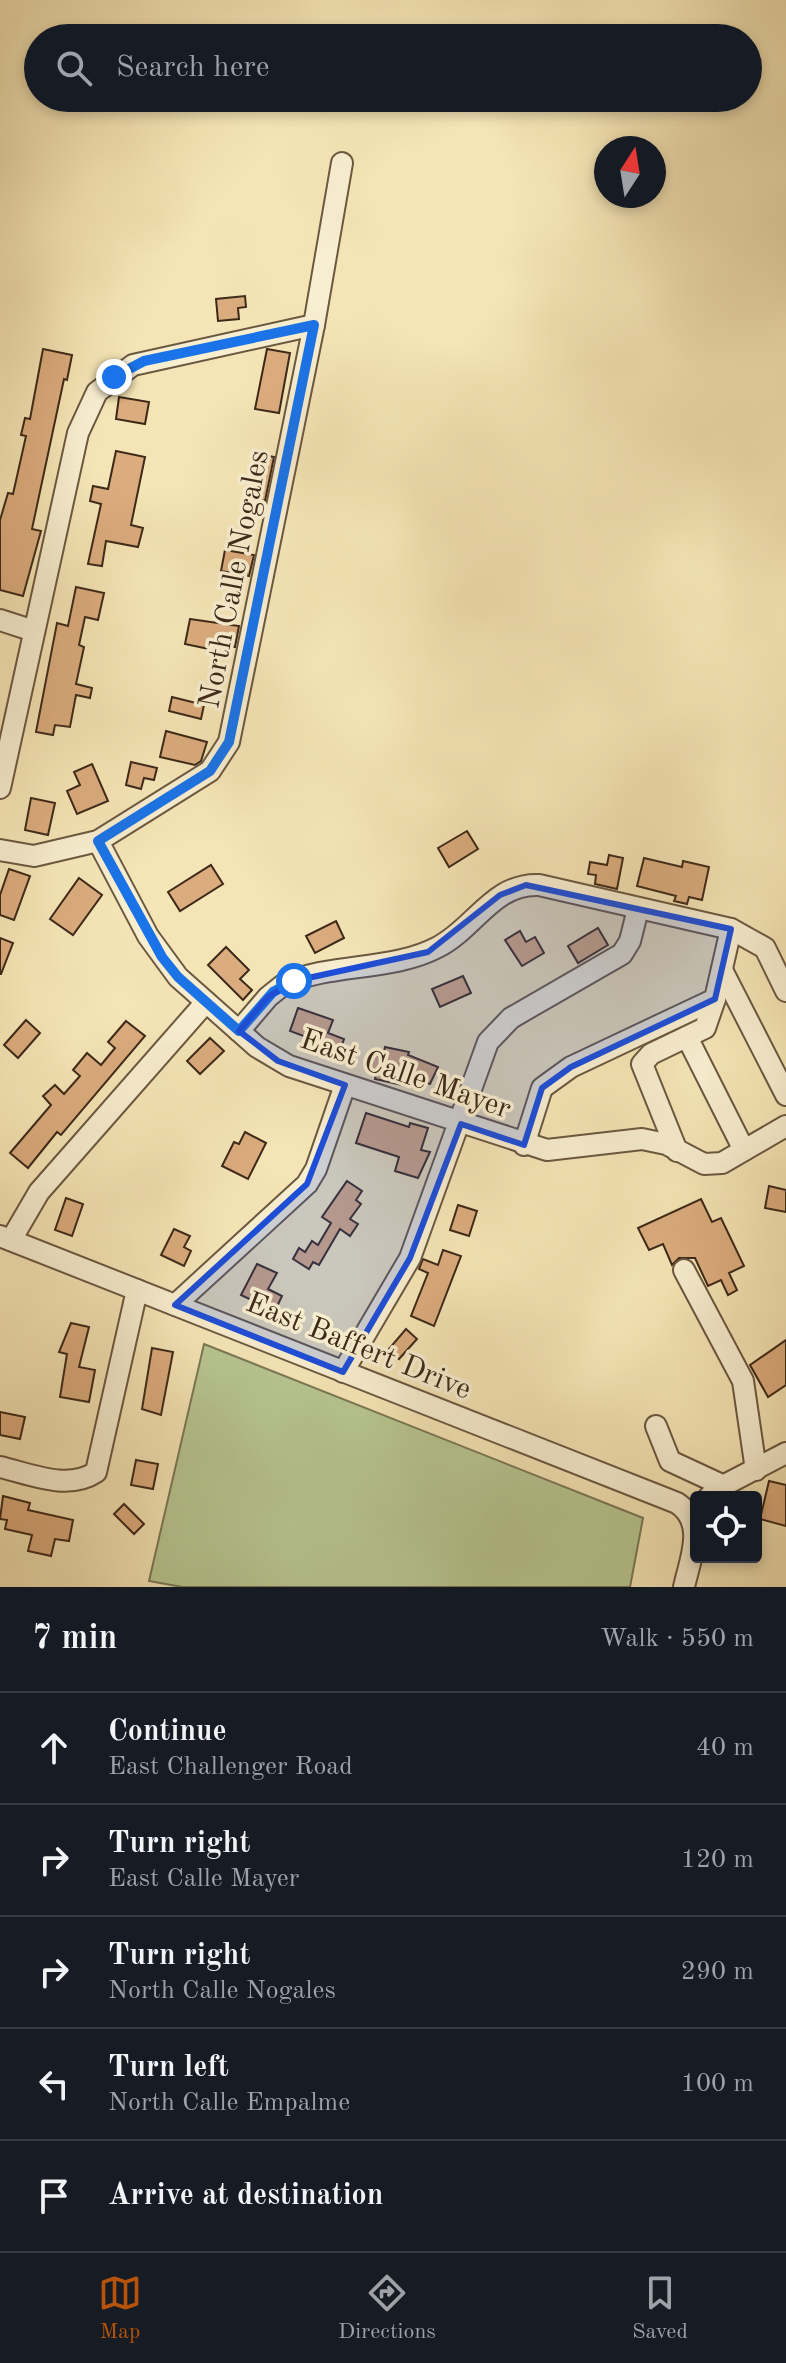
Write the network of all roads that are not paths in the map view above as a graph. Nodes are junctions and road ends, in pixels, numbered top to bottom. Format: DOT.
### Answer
graph roads {
  1 [pos="342,163"];
  2 [pos="314,325"];
  3 [pos="0,620"];
  4 [pos="34,631"];
  5 [pos="0,788"];
  6 [pos="98,841"];
  7 [pos="0,850"];
  8 [pos="638,909"];
  9 [pos="731,929"];
  10 [pos="722,970"];
  11 [pos="786,991"];
  12 [pos="715,999"];
  13 [pos="206,1002"];
  14 [pos="239,1031"];
  15 [pos="687,1037"];
  16 [pos="345,1085"];
  17 [pos="786,1095"];
  18 [pos="461,1124"];
  19 [pos="786,1126"];
  20 [pos="524,1145"];
  21 [pos="744,1150"];
  22 [pos="677,1151"];
  23 [pos="6,1238"];
  24 [pos="684,1270"];
  25 [pos="137,1290"];
  26 [pos="175,1305"];
  27 [pos="343,1372"];
  28 [pos="656,1426"];
  29 [pos="786,1453"];
  30 [pos="0,1467"];
  31 [pos="756,1470"];
  32 [pos="717,1491"];
  33 [pos="690,1512"];
  34 [pos="690,1559"];
  35 [pos="684,1587"];
  1 -- 2 [label="street, North Calle Nogales"];
  2 -- 4 [label="street"];
  2 -- 6 [label="street, North Calle Nogales"];
  3 -- 4 [label="street"];
  4 -- 5 [label="street"];
  6 -- 7 [label="street, North Calle Nogales"];
  6 -- 13 [label="street, East Calle Mayer"];
  8 -- 9 [label="street"];
  8 -- 14 [label="street"];
  8 -- 18 [label="street"];
  9 -- 10 [label="street"];
  9 -- 11 [label="street"];
  10 -- 12 [label="street"];
  10 -- 17 [label="street"];
  12 -- 15 [label="street"];
  12 -- 20 [label="street"];
  13 -- 14 [label="street, East Calle Mayer"];
  13 -- 23 [label="street"];
  14 -- 16 [label="street, East Calle Mayer"];
  15 -- 21 [label="street"];
  15 -- 22 [label="street"];
  16 -- 18 [label="street, East Calle Mayer"];
  16 -- 26 [label="street"];
  18 -- 20 [label="street, East Calle Mayer"];
  18 -- 27 [label="street"];
  19 -- 21 [label="street, East Calle Mayer"];
  20 -- 22 [label="street, East Calle Mayer"];
  21 -- 22 [label="street, East Calle Mayer"];
  23 -- 25 [label="street, East Baffert Drive"];
  24 -- 31 [label="street"];
  25 -- 26 [label="street, East Baffert Drive"];
  25 -- 30 [label="street"];
  26 -- 27 [label="street, East Baffert Drive"];
  27 -- 33 [label="street, East Baffert Drive"];
  28 -- 32 [label="street"];
  29 -- 31 [label="street"];
  31 -- 32 [label="street"];
  34 -- 35 [label="street, East Baffert Drive"];
}
